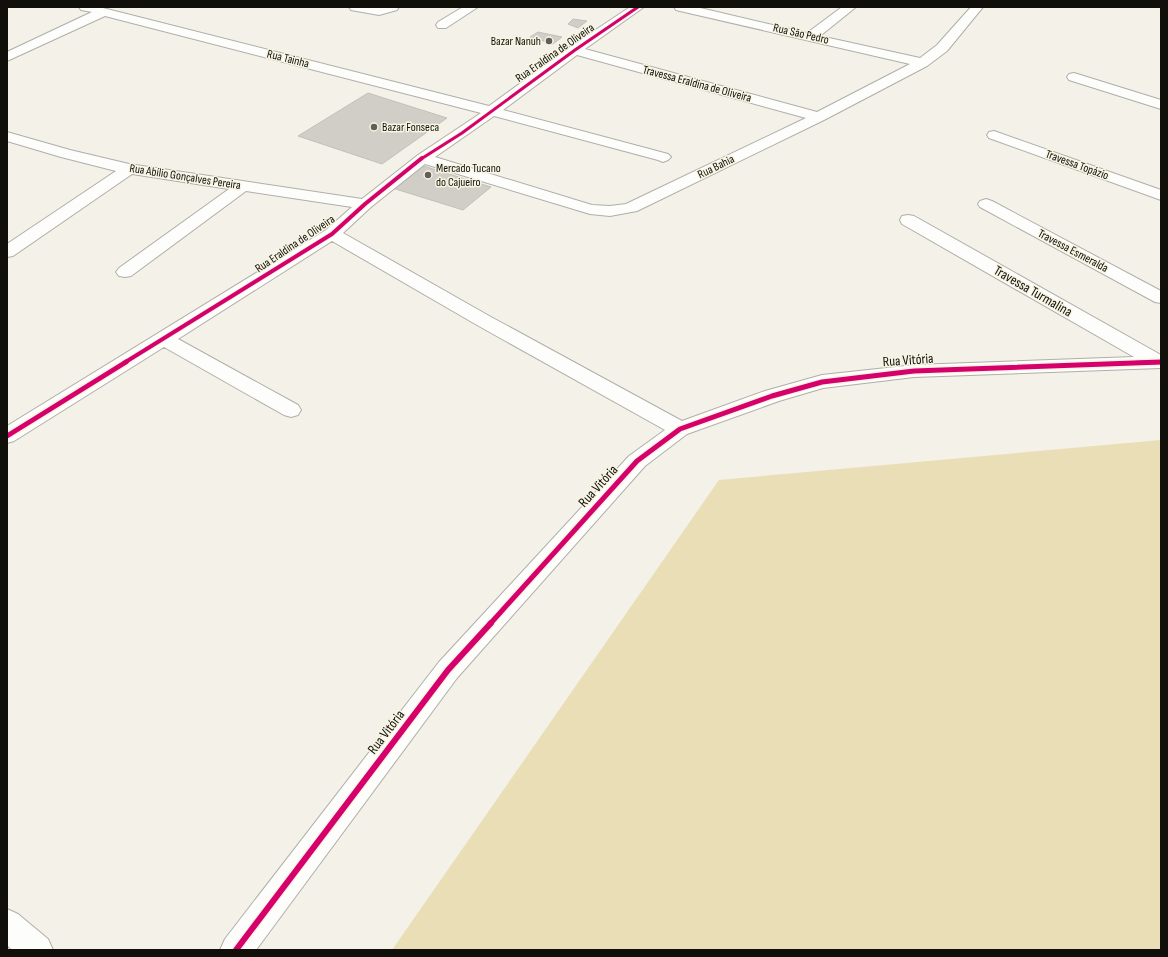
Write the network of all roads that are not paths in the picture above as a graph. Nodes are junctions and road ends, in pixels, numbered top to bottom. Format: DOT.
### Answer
graph roads {
  1 [pos="85,7"];
  2 [pos="355,7"];
  3 [pos="393,7"];
  4 [pos="472,7"];
  5 [pos="680,7"];
  6 [pos="850,7"];
  7 [pos="977,7"];
  8 [pos="634,8"];
  9 [pos="103,12"];
  10 [pos="442,25"];
  11 [pos="811,36"];
  12 [pos="575,50"];
  13 [pos="7,57"];
  14 [pos="922,63"];
  15 [pos="1074,77"];
  16 [pos="1161,105"];
  17 [pos="491,111"];
  18 [pos="819,117"];
  19 [pos="994,135"];
  20 [pos="7,136"];
  21 [pos="663,157"];
  22 [pos="423,158"];
  23 [pos="129,169"];
  24 [pos="243,186"];
  25 [pos="1161,195"];
  26 [pos="365,204"];
  27 [pos="986,204"];
  28 [pos="908,220"];
  29 [pos="332,234"];
  30 [pos="7,252"];
  31 [pos="125,272"];
  32 [pos="1161,298"];
  33 [pos="164,340"];
  34 [pos="1159,362"];
  35 [pos="291,410"];
  36 [pos="680,429"];
  37 [pos="8,434"];
  38 [pos="7,925"];
  39 [pos="37,950"];
  40 [pos="236,950"];
  1 -- 9 [label="street, Rua Tainha"];
  2 -- 3 [label="street"];
  4 -- 10 [label="street"];
  5 -- 11 [label="street, Rua São Pedro"];
  6 -- 11 [label="street"];
  7 -- 14 [label="street, Rua Bahia"];
  8 -- 12 [label="street, Rua Eraldina de Oliveira"];
  9 -- 13 [label="street"];
  9 -- 17 [label="street, Rua Tainha"];
  11 -- 14 [label="street, Rua São Pedro"];
  12 -- 17 [label="street, Rua Eraldina de Oliveira"];
  12 -- 18 [label="street, Travessa Eraldina de Oliveira"];
  14 -- 18 [label="street, Rua Bahia"];
  15 -- 16 [label="street"];
  17 -- 21 [label="street, Rua Tainha"];
  17 -- 22 [label="street, Rua Eraldina de Oliveira"];
  18 -- 22 [label="street, Rua Bahia"];
  19 -- 25 [label="street, Travessa Topázio"];
  20 -- 23 [label="street, Rua Abílio Gonçalves Pereira"];
  22 -- 26 [label="street, Rua Eraldina de Oliveira"];
  23 -- 24 [label="street, Rua Abílio Gonçalves Pereira"];
  23 -- 30 [label="street"];
  24 -- 26 [label="street, Rua Abílio Gonçalves Pereira"];
  24 -- 31 [label="street"];
  26 -- 29 [label="street, Rua Eraldina de Oliveira"];
  27 -- 32 [label="street, Travessa Esmeralda"];
  28 -- 34 [label="street, Travessa Turmalina"];
  29 -- 33 [label="street, Rua Eraldina de Oliveira"];
  29 -- 36 [label="street"];
  33 -- 35 [label="street"];
  33 -- 37 [label="street, Rua Eraldina de Oliveira"];
  34 -- 36 [label="street, Rua Vitória"];
  36 -- 40 [label="street, Rua Vitória"];
  38 -- 39 [label="street"];
}
